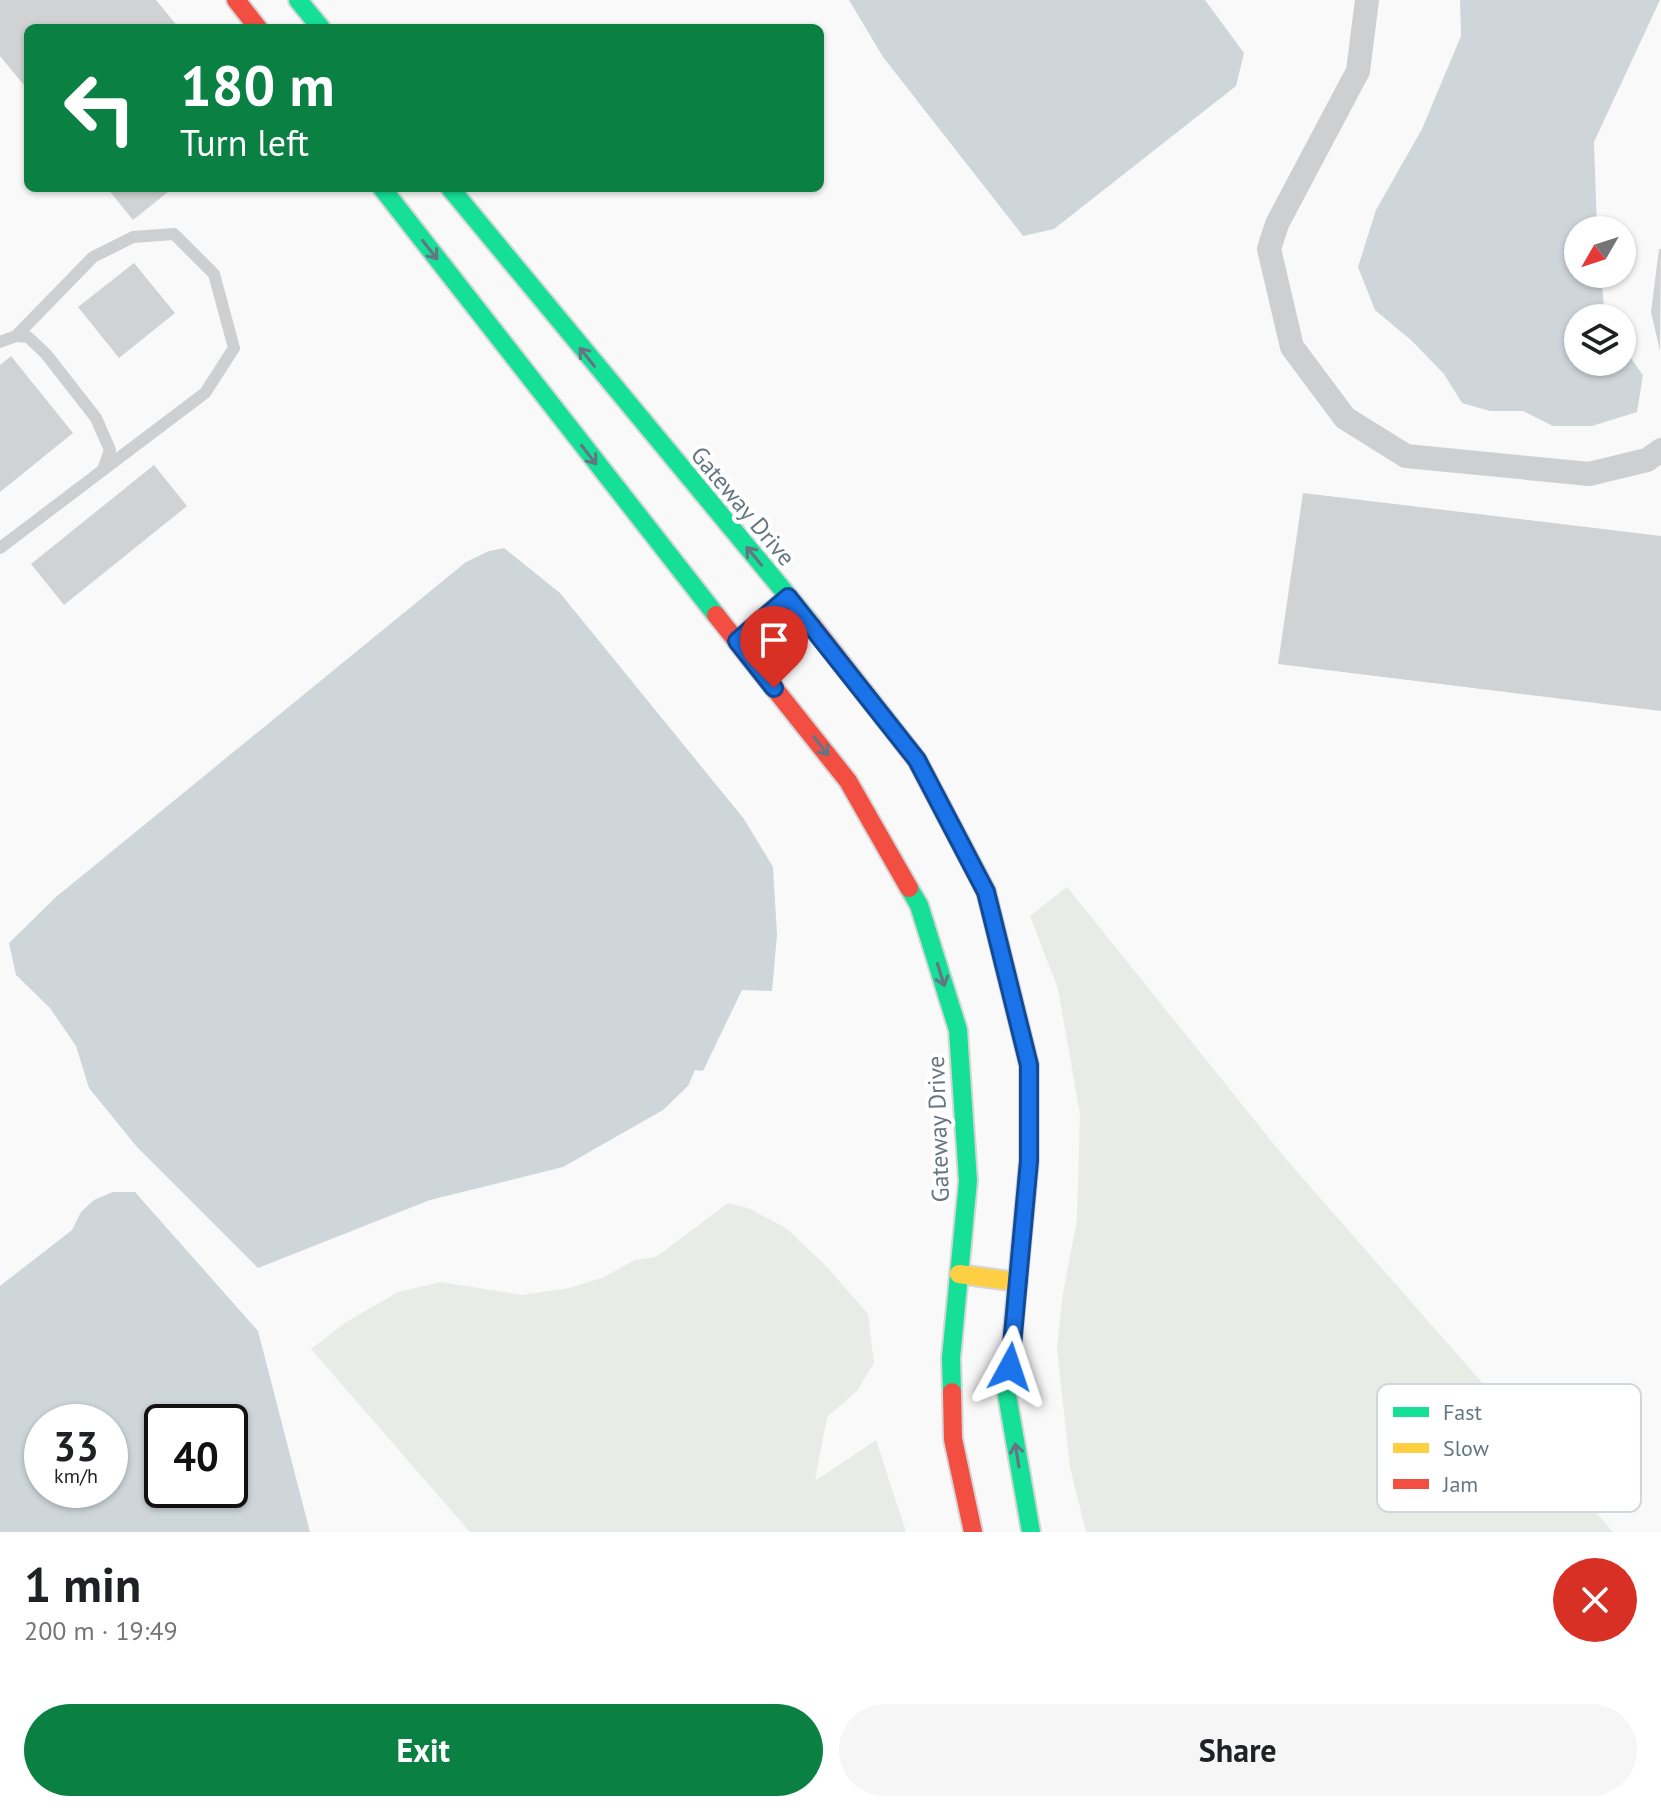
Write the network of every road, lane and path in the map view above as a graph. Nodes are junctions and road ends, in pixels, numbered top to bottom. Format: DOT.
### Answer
graph roads {
  1 [pos="236,0"];
  2 [pos="298,0"];
  3 [pos="1367,0"];
  4 [pos="255,24"];
  5 [pos="318,24"];
  6 [pos="385,192"];
  7 [pos="453,192"];
  8 [pos="16,336"];
  9 [pos="0,342"];
  10 [pos="1661,450"];
  11 [pos="103,470"];
  12 [pos="0,548"];
  13 [pos="788,597"];
  14 [pos="737,641"];
  15 [pos="959,1274"];
  16 [pos="1018,1282"];
  17 [pos="973,1532"];
  18 [pos="1031,1532"];
  1 -- 4 [label="street"];
  2 -- 5 [label="street"];
  3 -- 10 [label="street"];
  6 -- 14 [label="street, Gateway Drive, one-way"];
  13 -- 7 [label="street, Gateway Drive, one-way"];
  8 -- 9 [label="lane"];
  8 -- 11 [label="lane"];
  8 -- 11 [label="lane"];
  11 -- 12 [label="lane"];
  13 -- 14 [label="street"];
  13 -- 16 [label="street, Gateway Drive"];
  14 -- 15 [label="street, Gateway Drive, one-way"];
  15 -- 16 [label="street"];
  15 -- 17 [label="street, Gateway Drive"];
  18 -- 16 [label="street, Gateway Drive, one-way"];
}
